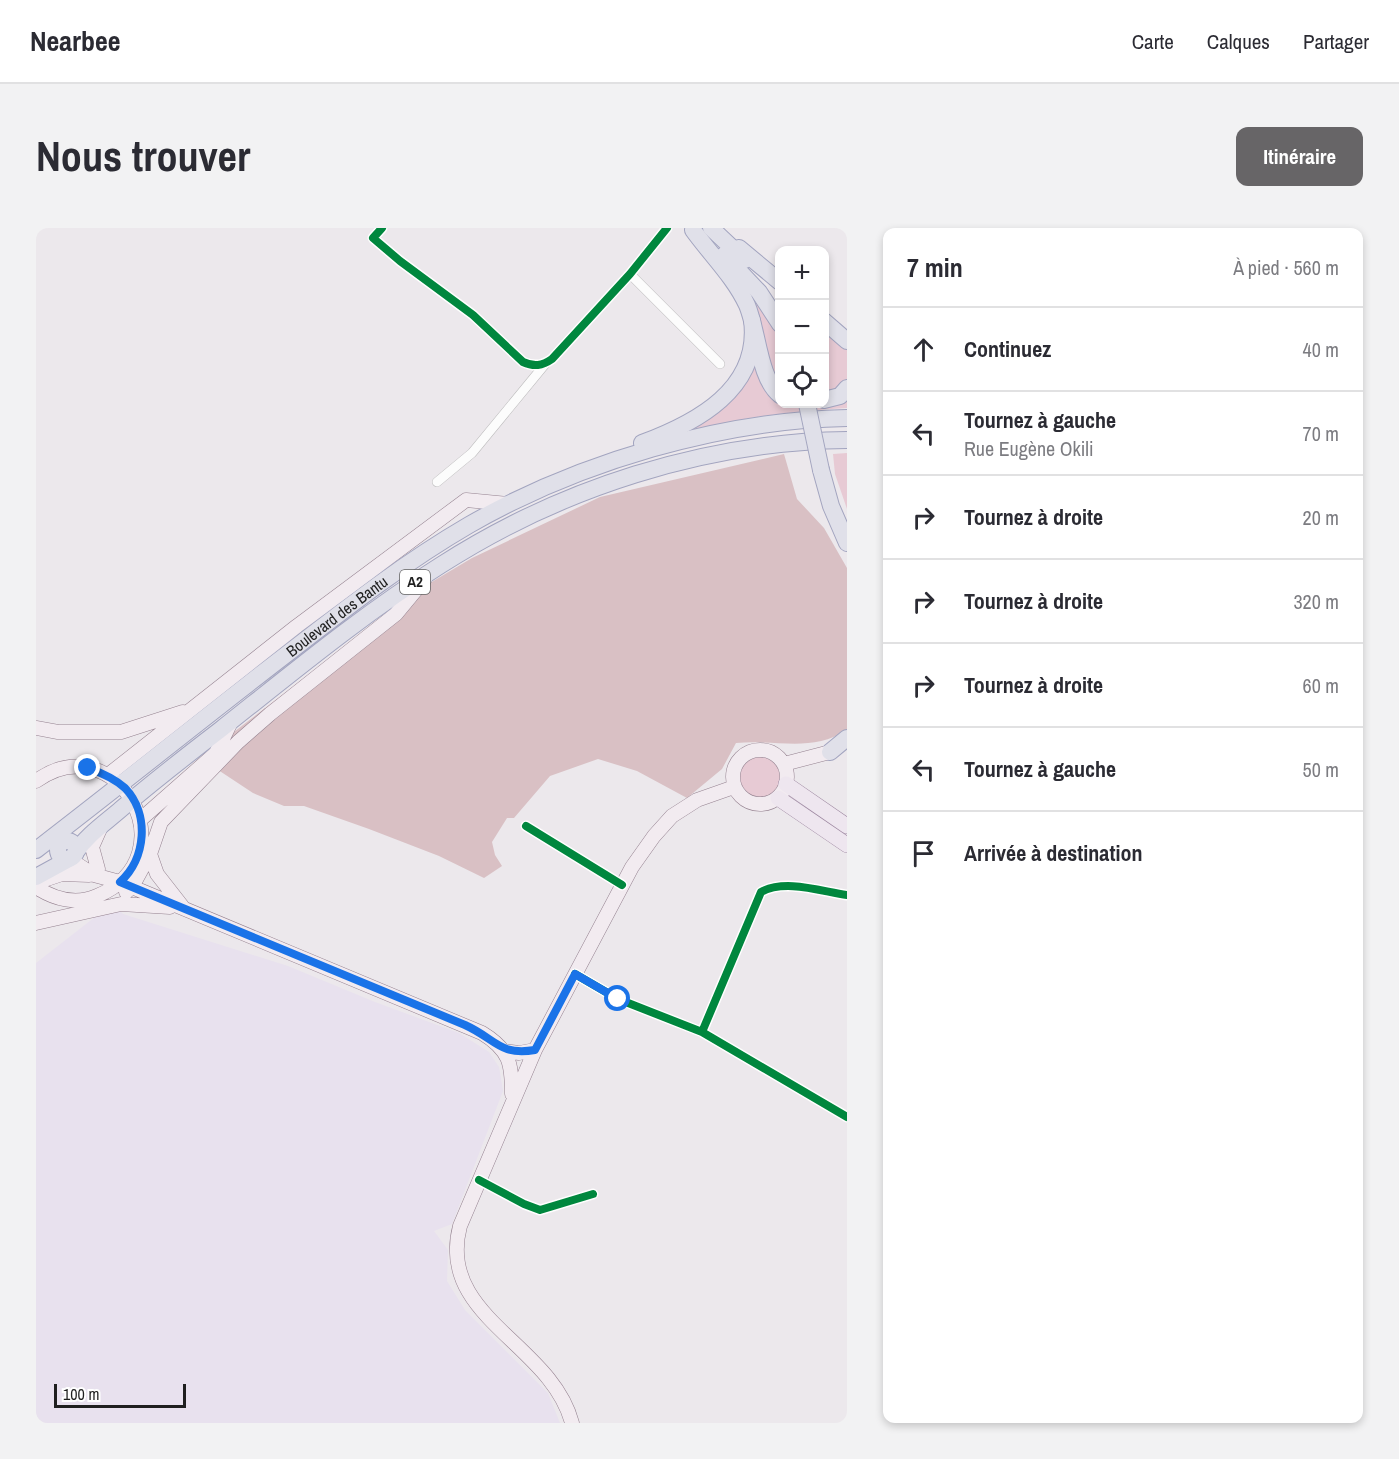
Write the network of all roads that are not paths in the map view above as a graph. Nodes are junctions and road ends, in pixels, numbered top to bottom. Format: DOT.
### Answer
graph roads {
  1 [pos="382,228"];
  2 [pos="667,228"];
  3 [pos="711,228"];
  4 [pos="692,229"];
  5 [pos="630,274"];
  6 [pos="775,278"];
  7 [pos="778,300"];
  8 [pos="775,316"];
  9 [pos="752,320"];
  10 [pos="829,324"];
  11 [pos="847,340"];
  12 [pos="546,363"];
  13 [pos="720,364"];
  14 [pos="847,388"];
  15 [pos="775,390"];
  16 [pos="829,399"];
  17 [pos="808,408"];
  18 [pos="817,411"];
  19 [pos="847,418"];
  20 [pos="847,440"];
  21 [pos="825,470"];
  22 [pos="437,482"];
  23 [pos="524,496"];
  24 [pos="508,504"];
  25 [pos="847,520"];
  26 [pos="847,543"];
  27 [pos="432,571"];
  28 [pos="190,710"];
  29 [pos="232,720"];
  30 [pos="36,728"];
  31 [pos="847,738"];
  32 [pos="847,747"];
  33 [pos="830,752"];
  34 [pos="784,764"];
  35 [pos="36,781"];
  36 [pos="786,784"];
  37 [pos="121,787"];
  38 [pos="734,787"];
  39 [pos="778,798"];
  40 [pos="140,820"];
  41 [pos="103,824"];
  42 [pos="526,826"];
  43 [pos="847,826"];
  44 [pos="847,845"];
  45 [pos="66,848"];
  46 [pos="36,850"];
  47 [pos="150,854"];
  48 [pos="36,857"];
  49 [pos="96,872"];
  50 [pos="36,877"];
  51 [pos="122,883"];
  52 [pos="36,885"];
  53 [pos="622,885"];
  54 [pos="847,895"];
  55 [pos="109,906"];
  56 [pos="183,908"];
  57 [pos="36,923"];
  58 [pos="575,974"];
  59 [pos="702,1032"];
  60 [pos="535,1050"];
  61 [pos="504,1051"];
  62 [pos="512,1099"];
  63 [pos="847,1117"];
  64 [pos="479,1180"];
  65 [pos="593,1194"];
  66 [pos="572,1423"];
  1 -- 12 [label="street"];
  2 -- 5 [label="street"];
  3 -- 6 [label="highway"];
  3 -- 7 [label="highway"];
  4 -- 8 [label="highway"];
  4 -- 9 [label="highway"];
  5 -- 12 [label="street"];
  5 -- 13 [label="street"];
  9 -- 15 [label="highway"];
  9 -- 23 [label="highway"];
  10 -- 11 [label="highway"];
  12 -- 22 [label="street"];
  14 -- 16 [label="highway"];
  17 -- 21 [label="highway, bridge"];
  18 -- 19 [label="highway, Boulevard des Bantu"];
  18 -- 21 [label="highway"];
  18 -- 23 [label="highway, Boulevard des Bantu / A2"];
  20 -- 27 [label="highway, Boulevard des Bantu / A2"];
  21 -- 25 [label="highway"];
  21 -- 26 [label="highway"];
  23 -- 24 [label="highway, Boulevard des Bantu / A2"];
  24 -- 28 [label="main road"];
  24 -- 37 [label="highway, Boulevard des Bantu / A2"];
  27 -- 29 [label="highway, Boulevard des Bantu / A2"];
  27 -- 47 [label="main road"];
  28 -- 30 [label="main road"];
  28 -- 37 [label="main road"];
  29 -- 37 [label="highway, Boulevard des Bantu / A2"];
  29 -- 40 [label="main road"];
  31 -- 33 [label="highway"];
  32 -- 33 [label="highway"];
  33 -- 34 [label="main road"];
  34 -- 36 [label="main road"];
  34 -- 38 [label="main road"];
  35 -- 37 [label="main road"];
  36 -- 39 [label="main road"];
  36 -- 43 [label="main road"];
  37 -- 40 [label="main road"];
  37 -- 41 [label="highway, Boulevard des Bantu / A2"];
  37 -- 45 [label="highway"];
  37 -- 46 [label="highway, Boulevard des Bantu / A2"];
  38 -- 39 [label="main road"];
  38 -- 53 [label="main road"];
  39 -- 44 [label="main road"];
  40 -- 51 [label="main road"];
  41 -- 45 [label="highway, Boulevard des Bantu / A2"];
  41 -- 49 [label="main road"];
  42 -- 53 [label="street"];
  45 -- 48 [label="highway"];
  45 -- 49 [label="main road"];
  45 -- 50 [label="highway, Boulevard des Bantu"];
  47 -- 51 [label="main road"];
  47 -- 56 [label="main road"];
  49 -- 51 [label="main road"];
  49 -- 52 [label="main road"];
  51 -- 52 [label="main road"];
  51 -- 55 [label="main road"];
  51 -- 56 [label="main road"];
  53 -- 58 [label="main road"];
  54 -- 59 [label="street"];
  55 -- 56 [label="main road"];
  55 -- 57 [label="main road"];
  56 -- 61 [label="main road"];
  58 -- 59 [label="street"];
  58 -- 60 [label="main road"];
  59 -- 63 [label="street"];
  60 -- 61 [label="main road"];
  60 -- 62 [label="main road"];
  61 -- 62 [label="main road"];
  62 -- 64 [label="main road"];
  64 -- 65 [label="street"];
  64 -- 66 [label="main road"];
}
